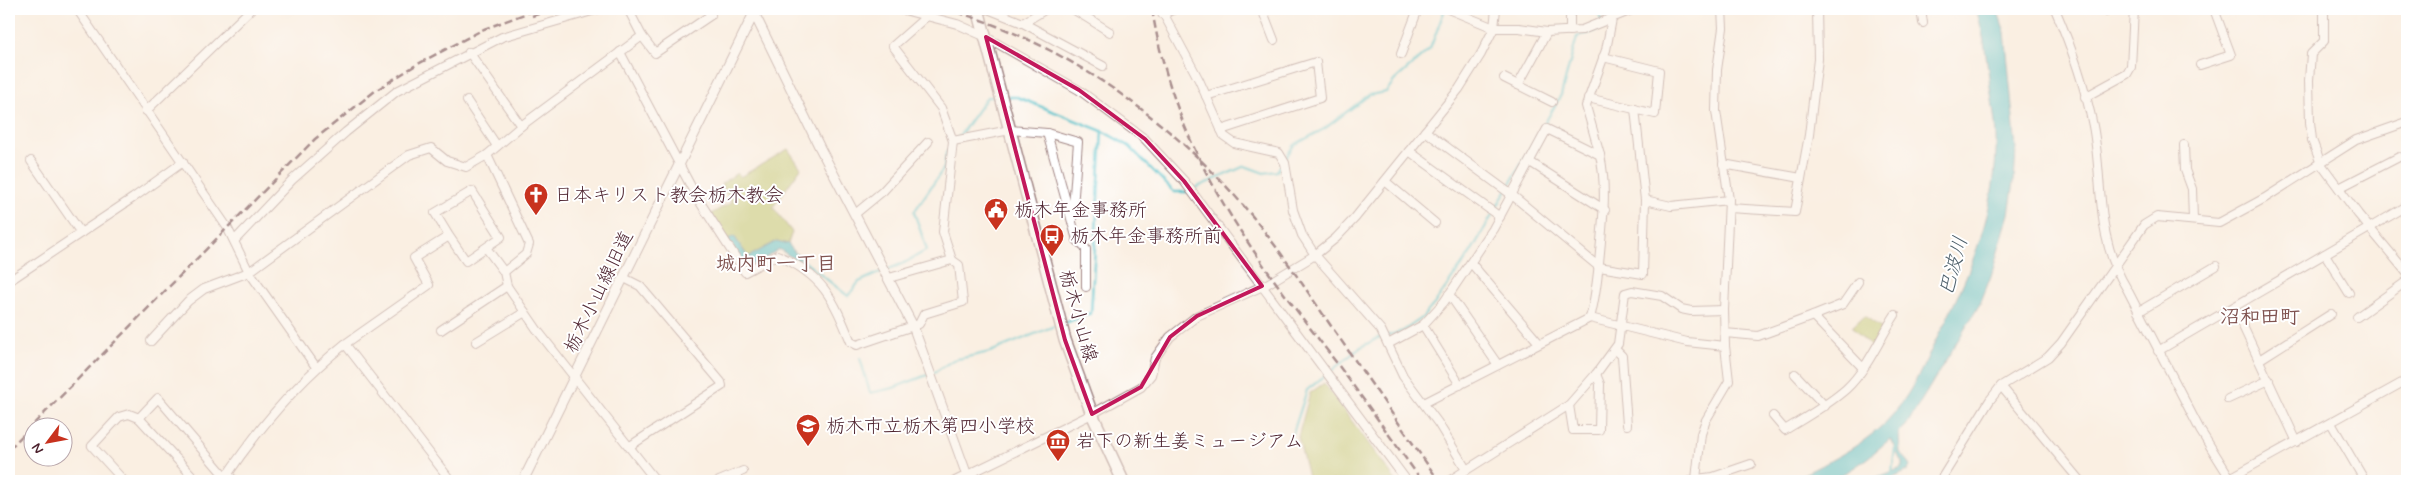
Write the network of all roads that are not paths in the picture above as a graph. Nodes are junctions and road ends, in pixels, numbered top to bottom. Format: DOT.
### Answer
graph roads {
  1 [pos="78,9"];
  2 [pos="250,9"];
  3 [pos="599,9"];
  4 [pos="628,9"];
  5 [pos="707,9"];
  6 [pos="900,9"];
  7 [pos="978,9"];
  8 [pos="988,9"];
  9 [pos="1046,9"];
  10 [pos="1073,9"];
  11 [pos="1175,9"];
  12 [pos="1262,9"];
  13 [pos="1418,9"];
  14 [pos="1448,9"];
  15 [pos="1496,9"];
  16 [pos="1570,9"];
  17 [pos="1634,9"];
  18 [pos="1722,9"];
  19 [pos="1816,9"];
  20 [pos="1921,9"];
  21 [pos="2055,9"];
  22 [pos="2134,9"];
  23 [pos="2214,9"];
  24 [pos="2324,9"];
  25 [pos="755,11"];
  26 [pos="1162,11"];
  27 [pos="927,16"];
  28 [pos="1612,19"];
  29 [pos="1023,23"];
  30 [pos="1923,23"];
  31 [pos="1494,28"];
  32 [pos="1570,31"];
  33 [pos="1110,32"];
  34 [pos="1547,32"];
  35 [pos="642,36"];
  36 [pos="986,37"];
  37 [pos="1274,40"];
  38 [pos="469,52"];
  39 [pos="620,52"];
  40 [pos="1401,54"];
  41 [pos="1603,57"];
  42 [pos="2200,65"];
  43 [pos="1103,66"];
  44 [pos="1504,78"];
  45 [pos="1518,85"];
  46 [pos="1206,96"];
  47 [pos="2085,97"];
  48 [pos="1588,98"];
  49 [pos="467,101"];
  50 [pos="1552,102"];
  51 [pos="1635,109"];
  52 [pos="146,111"];
  53 [pos="2407,122"];
  54 [pos="521,126"];
  55 [pos="1010,130"];
  56 [pos="1222,130"];
  57 [pos="1425,131"];
  58 [pos="1048,133"];
  59 [pos="953,141"];
  60 [pos="928,142"];
  61 [pos="2184,145"];
  62 [pos="497,146"];
  63 [pos="1409,151"];
  64 [pos="487,155"];
  65 [pos="1600,155"];
  66 [pos="2399,157"];
  67 [pos="31,161"];
  68 [pos="183,162"];
  69 [pos="1530,162"];
  70 [pos="1723,164"];
  71 [pos="2321,164"];
  72 [pos="678,165"];
  73 [pos="1801,178"];
  74 [pos="1385,181"];
  75 [pos="2339,188"];
  76 [pos="1512,195"];
  77 [pos="1645,200"];
  78 [pos="1729,204"];
  79 [pos="2407,206"];
  80 [pos="1604,210"];
  81 [pos="855,214"];
  82 [pos="1500,217"];
  83 [pos="2193,220"];
  84 [pos="1072,221"];
  85 [pos="1435,223"];
  86 [pos="2370,228"];
  87 [pos="81,233"];
  88 [pos="449,236"];
  89 [pos="235,240"];
  90 [pos="487,248"];
  91 [pos="2325,254"];
  92 [pos="1315,256"];
  93 [pos="952,260"];
  94 [pos="1471,263"];
  95 [pos="2216,266"];
  96 [pos="1598,267"];
  97 [pos="2114,268"];
  98 [pos="248,272"];
  99 [pos="504,272"];
  100 [pos="2407,273"];
  101 [pos="624,278"];
  102 [pos="889,278"];
  103 [pos="9,281"];
  104 [pos="1858,282"];
  105 [pos="2407,282"];
  106 [pos="507,286"];
  107 [pos="1086,286"];
  108 [pos="1262,286"];
  109 [pos="2349,293"];
  110 [pos="1449,294"];
  111 [pos="2234,306"];
  112 [pos="1724,310"];
  113 [pos="525,312"];
  114 [pos="2138,312"];
  115 [pos="1894,314"];
  116 [pos="2332,314"];
  117 [pos="1813,316"];
  118 [pos="2357,317"];
  119 [pos="1590,318"];
  120 [pos="1423,325"];
  121 [pos="913,326"];
  122 [pos="1621,327"];
  123 [pos="441,330"];
  124 [pos="1725,333"];
  125 [pos="151,341"];
  126 [pos="476,342"];
  127 [pos="1539,343"];
  128 [pos="345,344"];
  129 [pos="1388,344"];
  130 [pos="1725,346"];
  131 [pos="1614,349"];
  132 [pos="2158,351"];
  133 [pos="2259,360"];
  134 [pos="1498,365"];
  135 [pos="316,366"];
  136 [pos="1862,367"];
  137 [pos="1596,374"];
  138 [pos="1795,374"];
  139 [pos="575,377"];
  140 [pos="2269,380"];
  141 [pos="2407,380"];
  142 [pos="1460,385"];
  143 [pos="2001,386"];
  144 [pos="2228,399"];
  145 [pos="1424,403"];
  146 [pos="1569,406"];
  147 [pos="1825,406"];
  148 [pos="1092,414"];
  149 [pos="1773,416"];
  150 [pos="139,418"];
  151 [pos="2331,424"];
  152 [pos="1627,425"];
  153 [pos="2298,442"];
  154 [pos="630,446"];
  155 [pos="1751,464"];
  156 [pos="1466,469"];
  157 [pos="743,471"];
  158 [pos="225,478"];
  159 [pos="968,478"];
  160 [pos="723,480"];
  161 [pos="1693,480"];
  162 [pos="2231,480"];
  163 [pos="124,481"];
  164 [pos="197,481"];
  165 [pos="235,481"];
  166 [pos="451,481"];
  167 [pos="524,481"];
  168 [pos="656,481"];
  169 [pos="955,481"];
  170 [pos="1123,481"];
  171 [pos="1407,481"];
  172 [pos="1449,481"];
  173 [pos="1940,481"];
  174 [pos="2080,481"];
  175 [pos="2365,481"];
  1 -- 52 [label="street"];
  2 -- 52 [label="street"];
  3 -- 38 [label="street"];
  4 -- 35 [label="street"];
  5 -- 35 [label="street"];
  6 -- 27 [label="street"];
  7 -- 36 [label="main road, 栃木小山線"];
  8 -- 29 [label="street"];
  9 -- 29 [label="street"];
  10 -- 33 [label="street"];
  11 -- 26 [label="street"];
  12 -- 37 [label="street"];
  13 -- 40 [label="street"];
  14 -- 31 [label="street"];
  15 -- 31 [label="street"];
  16 -- 32 [label="street"];
  17 -- 28 [label="street"];
  18 -- 70 [label="street"];
  19 -- 73 [label="street"];
  20 -- 30 [label="street"];
  21 -- 47 [label="street"];
  22 -- 47 [label="street"];
  23 -- 42 [label="street"];
  24 -- 71 [label="street"];
  25 -- 72 [label="street, 栃木小山線旧道"];
  25 -- 81 [label="street"];
  26 -- 46 [label="street"];
  27 -- 36 [label="street"];
  27 -- 59 [label="street"];
  28 -- 32 [label="street"];
  28 -- 41 [label="street"];
  29 -- 43 [label="street"];
  31 -- 34 [label="street"];
  31 -- 57 [label="street"];
  32 -- 34 [label="street"];
  34 -- 45 [label="street"];
  35 -- 39 [label="street"];
  36 -- 55 [label="main road, 栃木小山線"];
  36 -- 108 [label="street"];
  38 -- 54 [label="street"];
  38 -- 89 [label="street"];
  39 -- 54 [label="street"];
  39 -- 72 [label="street"];
  41 -- 48 [label="street"];
  41 -- 51 [label="street"];
  44 -- 45 [label="street"];
  45 -- 50 [label="street"];
  46 -- 56 [label="street"];
  46 -- 56 [label="street"];
  47 -- 97 [label="street"];
  48 -- 51 [label="street"];
  48 -- 65 [label="street"];
  49 -- 62 [label="street"];
  51 -- 77 [label="street"];
  52 -- 68 [label="street"];
  53 -- 71 [label="street"];
  54 -- 62 [label="street"];
  55 -- 58 [label="street"];
  55 -- 59 [label="street"];
  55 -- 148 [label="main road, 栃木小山線"];
  56 -- 92 [label="street"];
  57 -- 63 [label="street"];
  57 -- 76 [label="street"];
  58 -- 84 [label="street"];
  58 -- 84 [label="street"];
  59 -- 93 [label="street"];
  60 -- 81 [label="street"];
  61 -- 83 [label="street"];
  62 -- 64 [label="street"];
  63 -- 74 [label="street"];
  63 -- 82 [label="street"];
  64 -- 98 [label="street"];
  64 -- 99 [label="street"];
  65 -- 69 [label="street"];
  65 -- 80 [label="street"];
  66 -- 75 [label="street"];
  67 -- 87 [label="street"];
  68 -- 87 [label="street"];
  68 -- 89 [label="street"];
  69 -- 76 [label="street"];
  69 -- 80 [label="street"];
  70 -- 73 [label="street"];
  70 -- 78 [label="street"];
  71 -- 75 [label="street"];
  71 -- 83 [label="street"];
  72 -- 101 [label="street, 栃木小山線旧道"];
  72 -- 121 [label="street"];
  73 -- 78 [label="street"];
  74 -- 85 [label="street"];
  74 -- 92 [label="street"];
  75 -- 86 [label="street"];
  76 -- 82 [label="street"];
  76 -- 96 [label="street"];
  77 -- 78 [label="street"];
  77 -- 96 [label="street"];
  78 -- 112 [label="street"];
  79 -- 86 [label="street"];
  80 -- 96 [label="street"];
  81 -- 102 [label="street"];
  82 -- 94 [label="street"];
  83 -- 97 [label="street"];
  84 -- 107 [label="street"];
  86 -- 91 [label="street"];
  86 -- 100 [label="street"];
  87 -- 103 [label="street"];
  88 -- 90 [label="street"];
  88 -- 90 [label="street"];
  88 -- 128 [label="street"];
  89 -- 98 [label="street"];
  90 -- 99 [label="street"];
  91 -- 109 [label="street"];
  91 -- 111 [label="street"];
  92 -- 108 [label="street"];
  92 -- 129 [label="street"];
  93 -- 102 [label="street"];
  93 -- 121 [label="street"];
  94 -- 110 [label="street"];
  94 -- 127 [label="street"];
  95 -- 114 [label="street"];
  96 -- 119 [label="street"];
  97 -- 114 [label="street"];
  97 -- 143 [label="street"];
  98 -- 125 [label="street"];
  98 -- 135 [label="street"];
  99 -- 106 [label="street"];
  101 -- 139 [label="street, 栃木小山線旧道"];
  101 -- 154 [label="street"];
  102 -- 121 [label="street"];
  104 -- 117 [label="street"];
  105 -- 118 [label="street"];
  106 -- 113 [label="street"];
  106 -- 123 [label="street"];
  108 -- 148 [label="street"];
  108 -- 171 [label="street"];
  110 -- 120 [label="street"];
  110 -- 134 [label="street"];
  111 -- 132 [label="street"];
  111 -- 133 [label="street"];
  112 -- 122 [label="street"];
  112 -- 124 [label="street"];
  113 -- 126 [label="street"];
  113 -- 139 [label="street"];
  114 -- 132 [label="street"];
  115 -- 136 [label="street"];
  116 -- 133 [label="street"];
  117 -- 124 [label="street"];
  117 -- 136 [label="street"];
  119 -- 122 [label="street"];
  119 -- 127 [label="street"];
  120 -- 129 [label="street"];
  120 -- 142 [label="street"];
  121 -- 159 [label="street"];
  122 -- 130 [label="street"];
  122 -- 131 [label="street"];
  124 -- 130 [label="street"];
  127 -- 134 [label="street"];
  128 -- 135 [label="street"];
  128 -- 166 [label="street"];
  129 -- 145 [label="street"];
  130 -- 161 [label="street"];
  131 -- 137 [label="street"];
  131 -- 152 [label="street"];
  132 -- 162 [label="street"];
  133 -- 140 [label="street"];
  134 -- 142 [label="street"];
  135 -- 158 [label="street"];
  136 -- 147 [label="street"];
  137 -- 146 [label="street"];
  137 -- 146 [label="street"];
  138 -- 147 [label="street"];
  139 -- 154 [label="street"];
  139 -- 167 [label="street, 栃木小山線旧道"];
  140 -- 144 [label="street"];
  140 -- 153 [label="street"];
  141 -- 151 [label="street"];
  142 -- 145 [label="street"];
  143 -- 173 [label="street"];
  143 -- 174 [label="street"];
  145 -- 156 [label="street"];
  146 -- 156 [label="street"];
  147 -- 149 [label="street"];
  148 -- 159 [label="street"];
  148 -- 170 [label="main road, 栃木小山線"];
  150 -- 158 [label="street"];
  150 -- 163 [label="street"];
  150 -- 164 [label="street"];
  151 -- 153 [label="street"];
  151 -- 175 [label="street"];
  153 -- 162 [label="street"];
  154 -- 168 [label="street"];
  155 -- 161 [label="street"];
  156 -- 172 [label="street"];
  157 -- 160 [label="street"];
  158 -- 165 [label="street"];
  159 -- 169 [label="street"];
}
